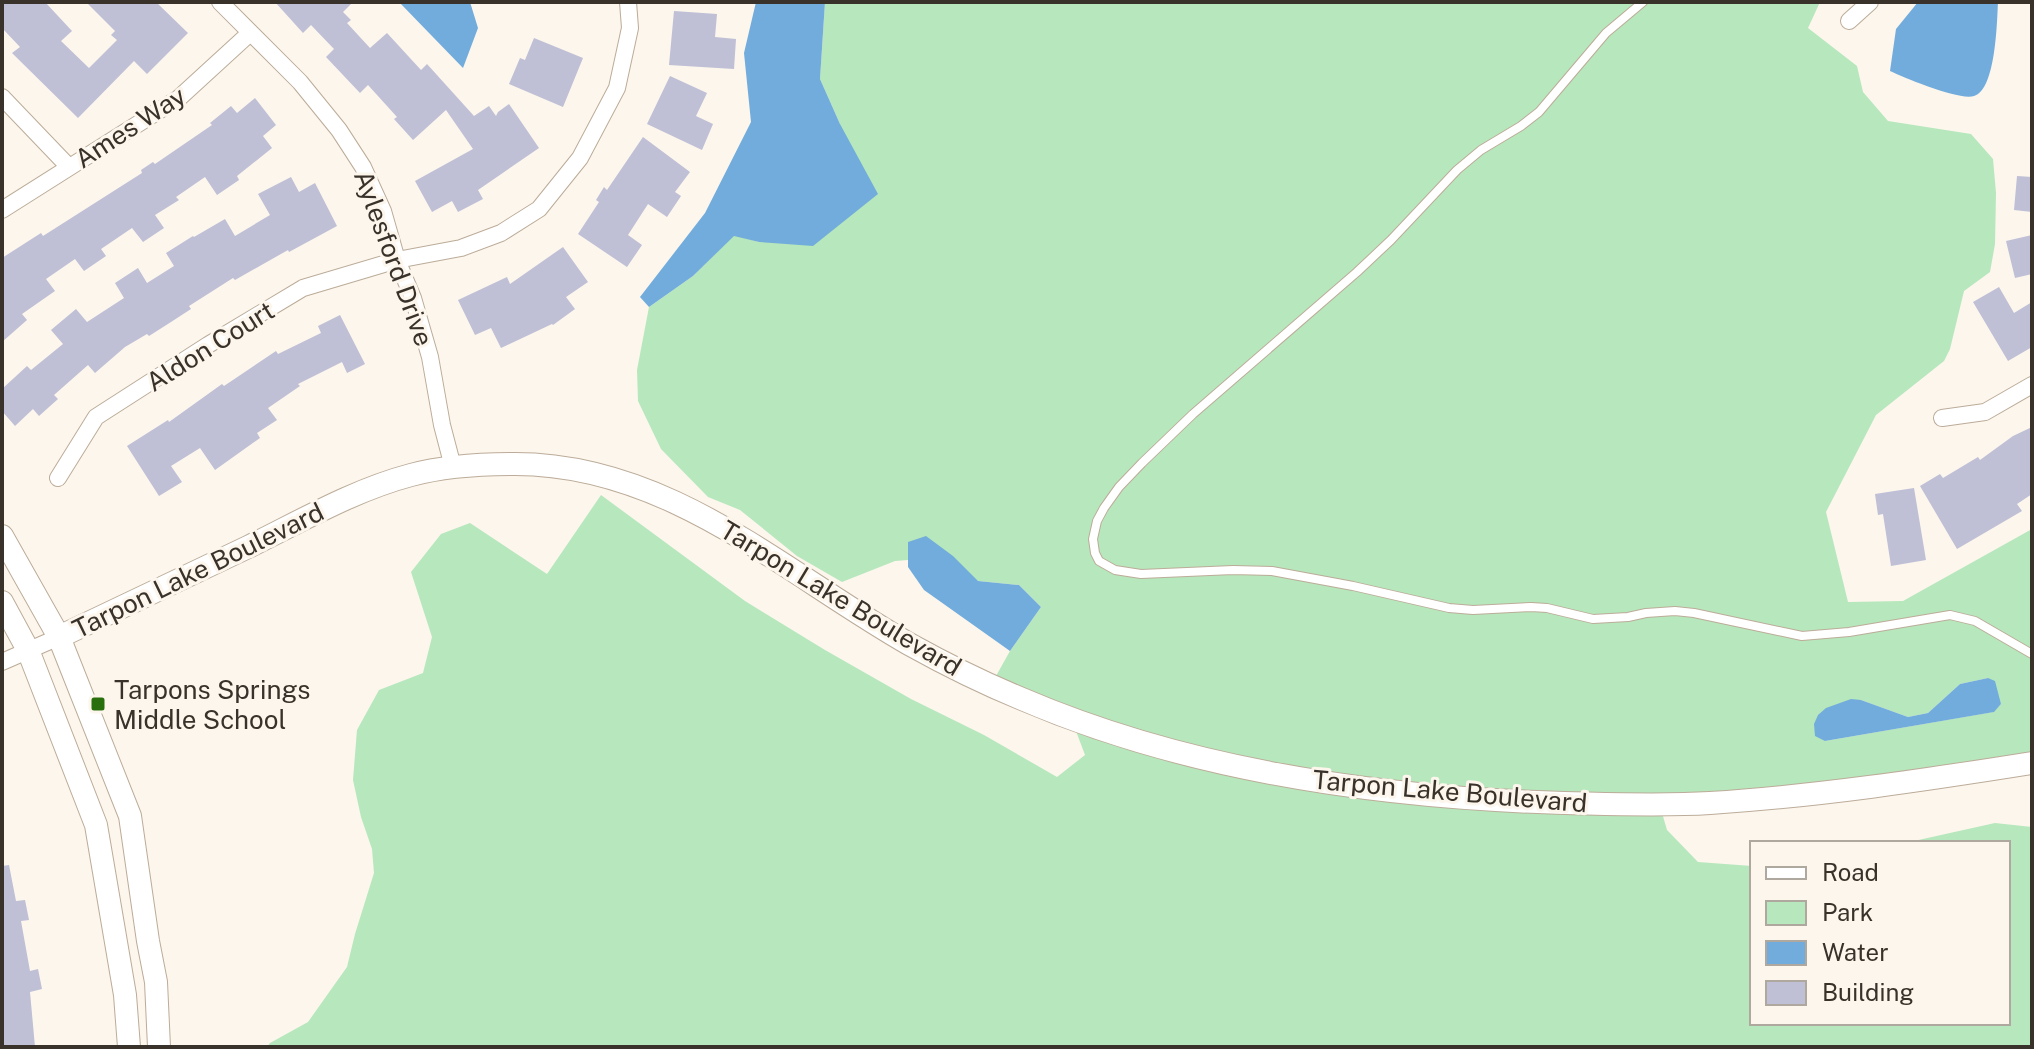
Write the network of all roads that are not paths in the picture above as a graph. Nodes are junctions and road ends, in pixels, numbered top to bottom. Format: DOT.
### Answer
graph roads {
  1 [pos="220,2"];
  2 [pos="628,2"];
  3 [pos="1643,2"];
  4 [pos="1870,2"];
  5 [pos="1849,21"];
  6 [pos="250,33"];
  7 [pos="2,97"];
  8 [pos="69,167"];
  9 [pos="2,210"];
  10 [pos="397,260"];
  11 [pos="2032,385"];
  12 [pos="1942,418"];
  13 [pos="453,467"];
  14 [pos="58,478"];
  15 [pos="2,536"];
  16 [pos="2,602"];
  17 [pos="59,637"];
  18 [pos="28,650"];
  19 [pos="2032,654"];
  20 [pos="2,662"];
  21 [pos="2032,763"];
  22 [pos="129,1047"];
  23 [pos="159,1047"];
  1 -- 6 [label="street, Aylesford Drive"];
  2 -- 10 [label="street, Aldon Court"];
  3 -- 19 [label="lane"];
  4 -- 5 [label="street"];
  6 -- 8 [label="street, Ames Way"];
  6 -- 10 [label="street, Aylesford Drive"];
  7 -- 8 [label="street"];
  8 -- 9 [label="street, Ames Way"];
  10 -- 13 [label="street, Aylesford Drive"];
  10 -- 14 [label="street, Aldon Court"];
  11 -- 12 [label="street"];
  13 -- 17 [label="street, Tarpon Lake Boulevard"];
  13 -- 21 [label="street, Tarpon Lake Boulevard"];
  15 -- 17 [label="street"];
  16 -- 18 [label="street"];
  17 -- 18 [label="street"];
  17 -- 23 [label="street"];
  18 -- 20 [label="street"];
  18 -- 22 [label="street"];
}
